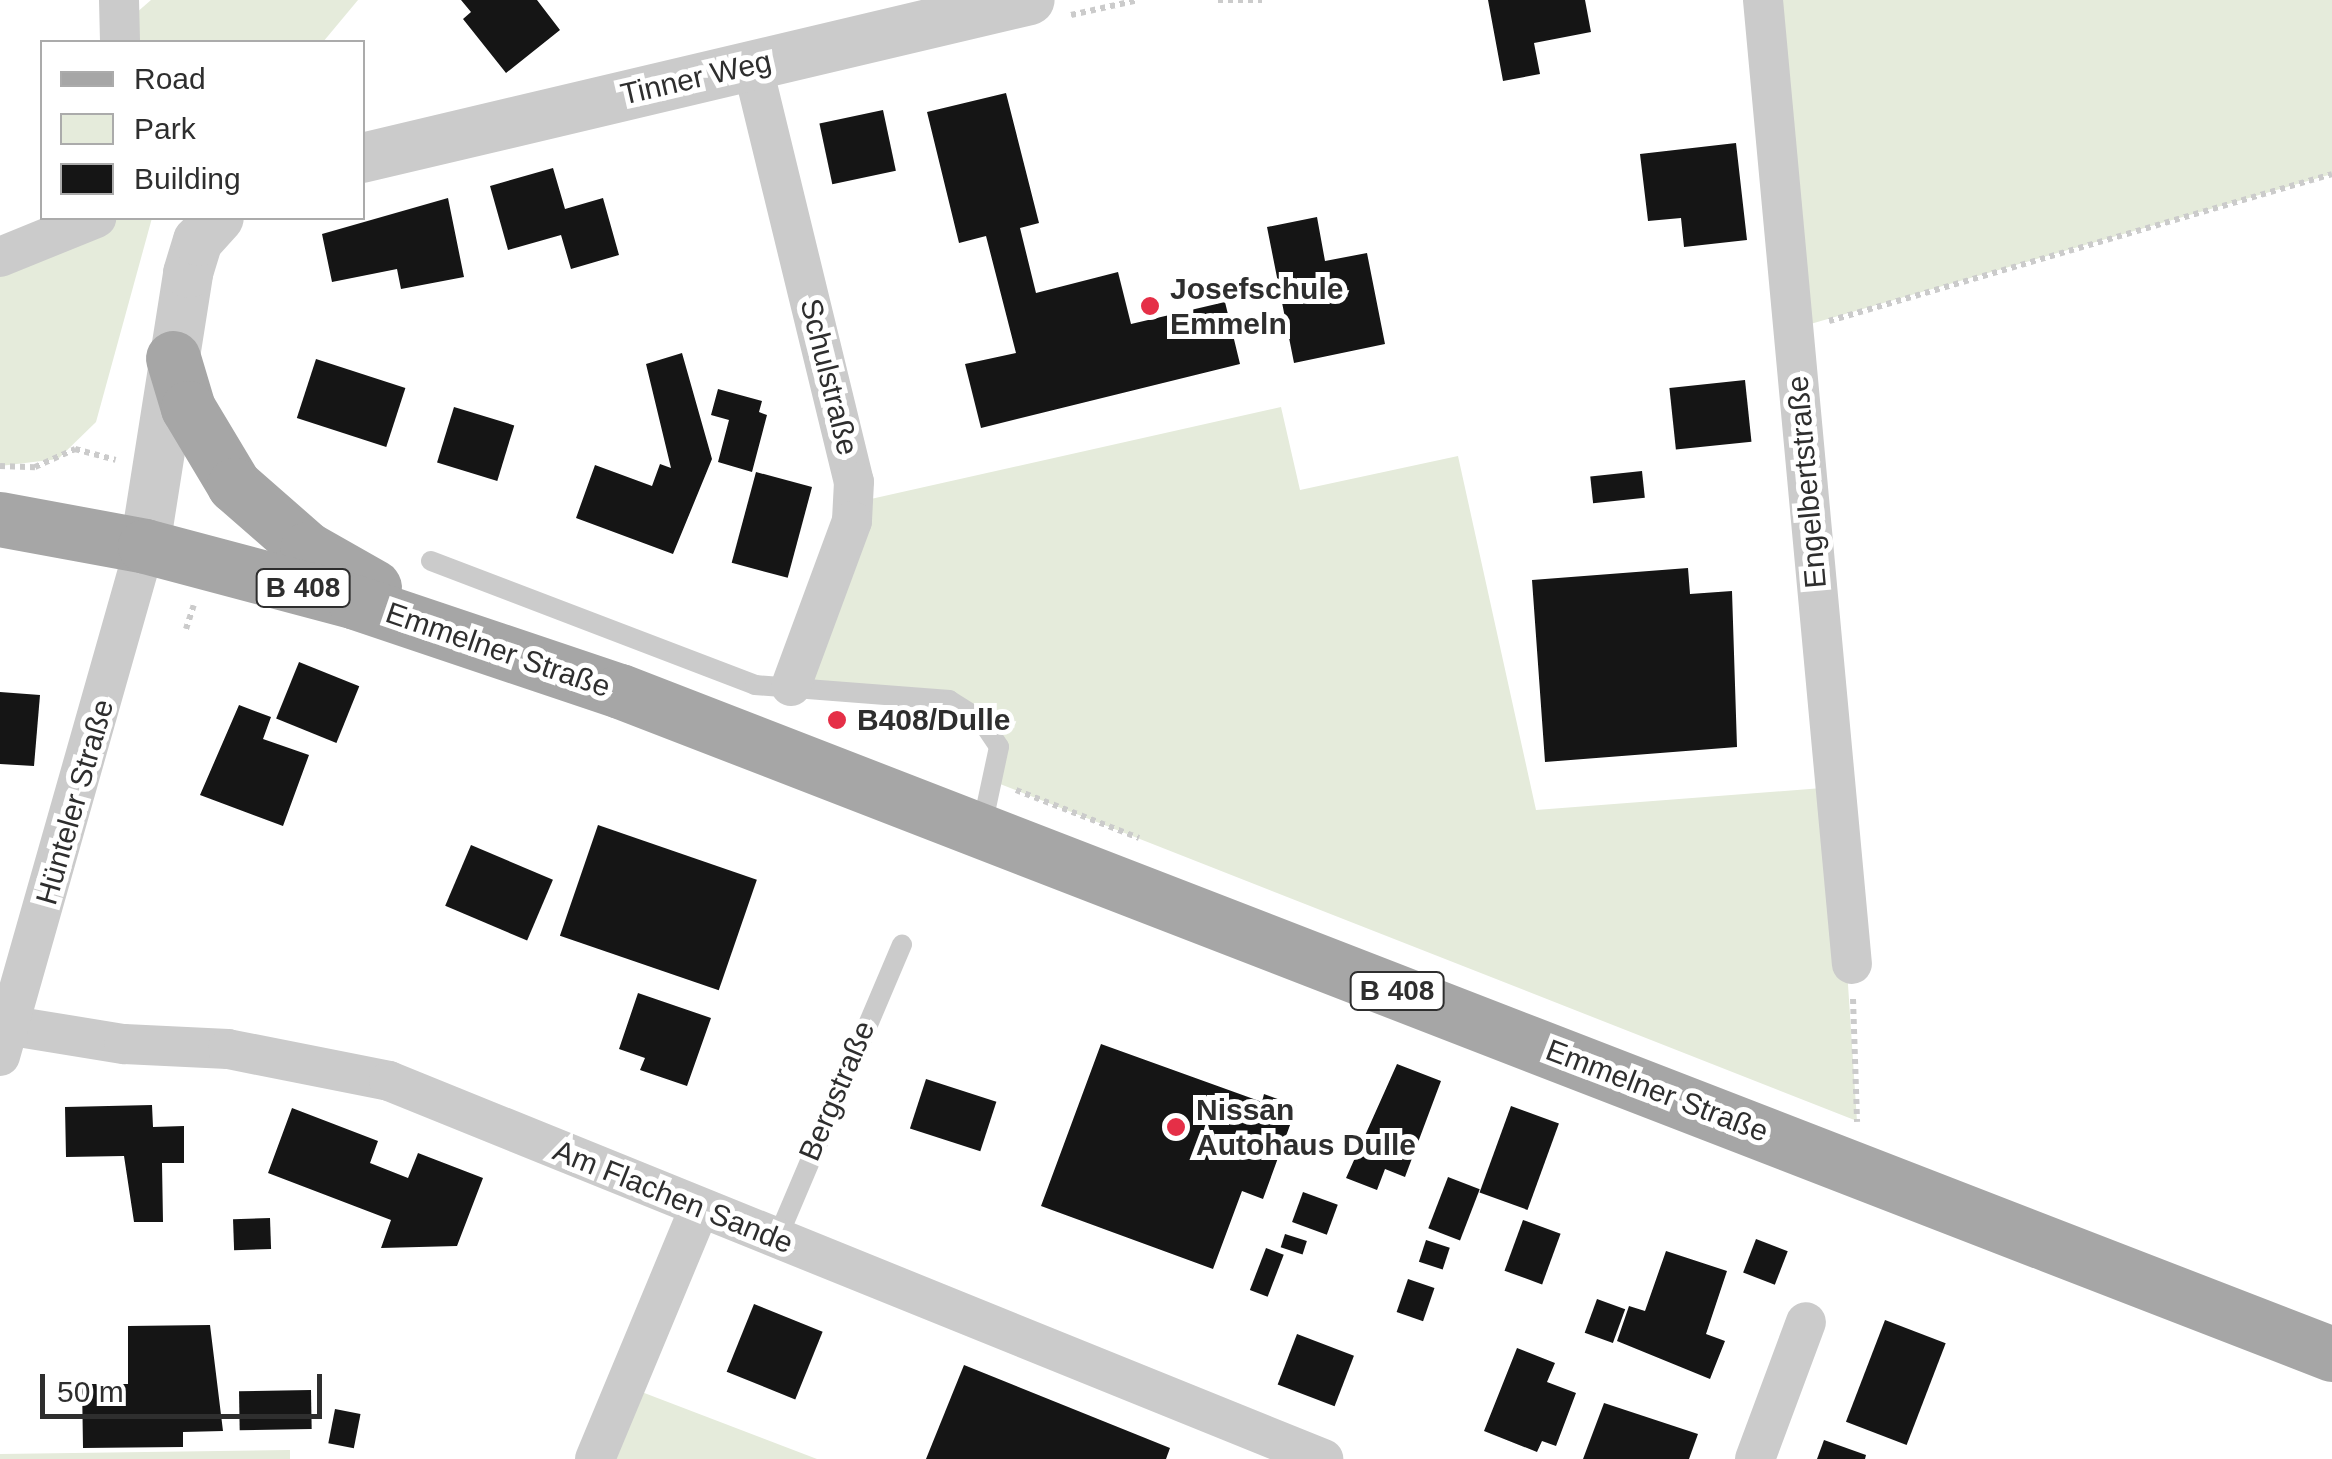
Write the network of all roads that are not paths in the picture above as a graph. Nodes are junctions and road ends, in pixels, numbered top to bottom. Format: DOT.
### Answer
graph roads {
  1 [pos="119,0"];
  2 [pos="1030,0"];
  3 [pos="1763,0"];
  4 [pos="120,40"];
  5 [pos="752,64"];
  6 [pos="365,157"];
  7 [pos="91,220"];
  8 [pos="199,225"];
  9 [pos="0,257"];
  10 [pos="172,358"];
  11 [pos="0,519"];
  12 [pos="145,546"];
  13 [pos="431,561"];
  14 [pos="459,636"];
  15 [pos="791,686"];
  16 [pos="981,831"];
  17 [pos="902,944"];
  18 [pos="1852,964"];
  19 [pos="3,1035"];
  20 [pos="699,1208"];
  21 [pos="777,1239"];
  22 [pos="1806,1322"];
  23 [pos="2332,1354"];
  24 [pos="595,1459"];
  25 [pos="1323,1459"];
  26 [pos="1755,1459"];
  1 -- 4 [label="street"];
  2 -- 5 [label="street, Tinner Weg"];
  3 -- 18 [label="street, Engelbertstraße"];
  5 -- 6 [label="street, Tinner Weg"];
  5 -- 15 [label="street, Schulstraße"];
  7 -- 9 [label="street"];
  8 -- 10 [label="street"];
  10 -- 12 [label="street"];
  10 -- 14 [label="main road"];
  11 -- 12 [label="main road, Emmelner Straße / B 408"];
  12 -- 14 [label="main road, Emmelner Straße / B 408"];
  12 -- 19 [label="street, Hünteler Straße"];
  13 -- 15 [label="lane, Emmelner Straße"];
  14 -- 16 [label="main road, Emmelner Straße / B 408"];
  15 -- 16 [label="lane, Emmelner Straße"];
  16 -- 23 [label="main road, Emmelner Straße / B 408"];
  17 -- 21 [label="lane, Bergstraße"];
  19 -- 20 [label="street, Am Flachen Sande"];
  20 -- 21 [label="street, Am Flachen Sande"];
  20 -- 24 [label="street"];
  21 -- 25 [label="street, Am Flachen Sande"];
  22 -- 26 [label="street"];
}
